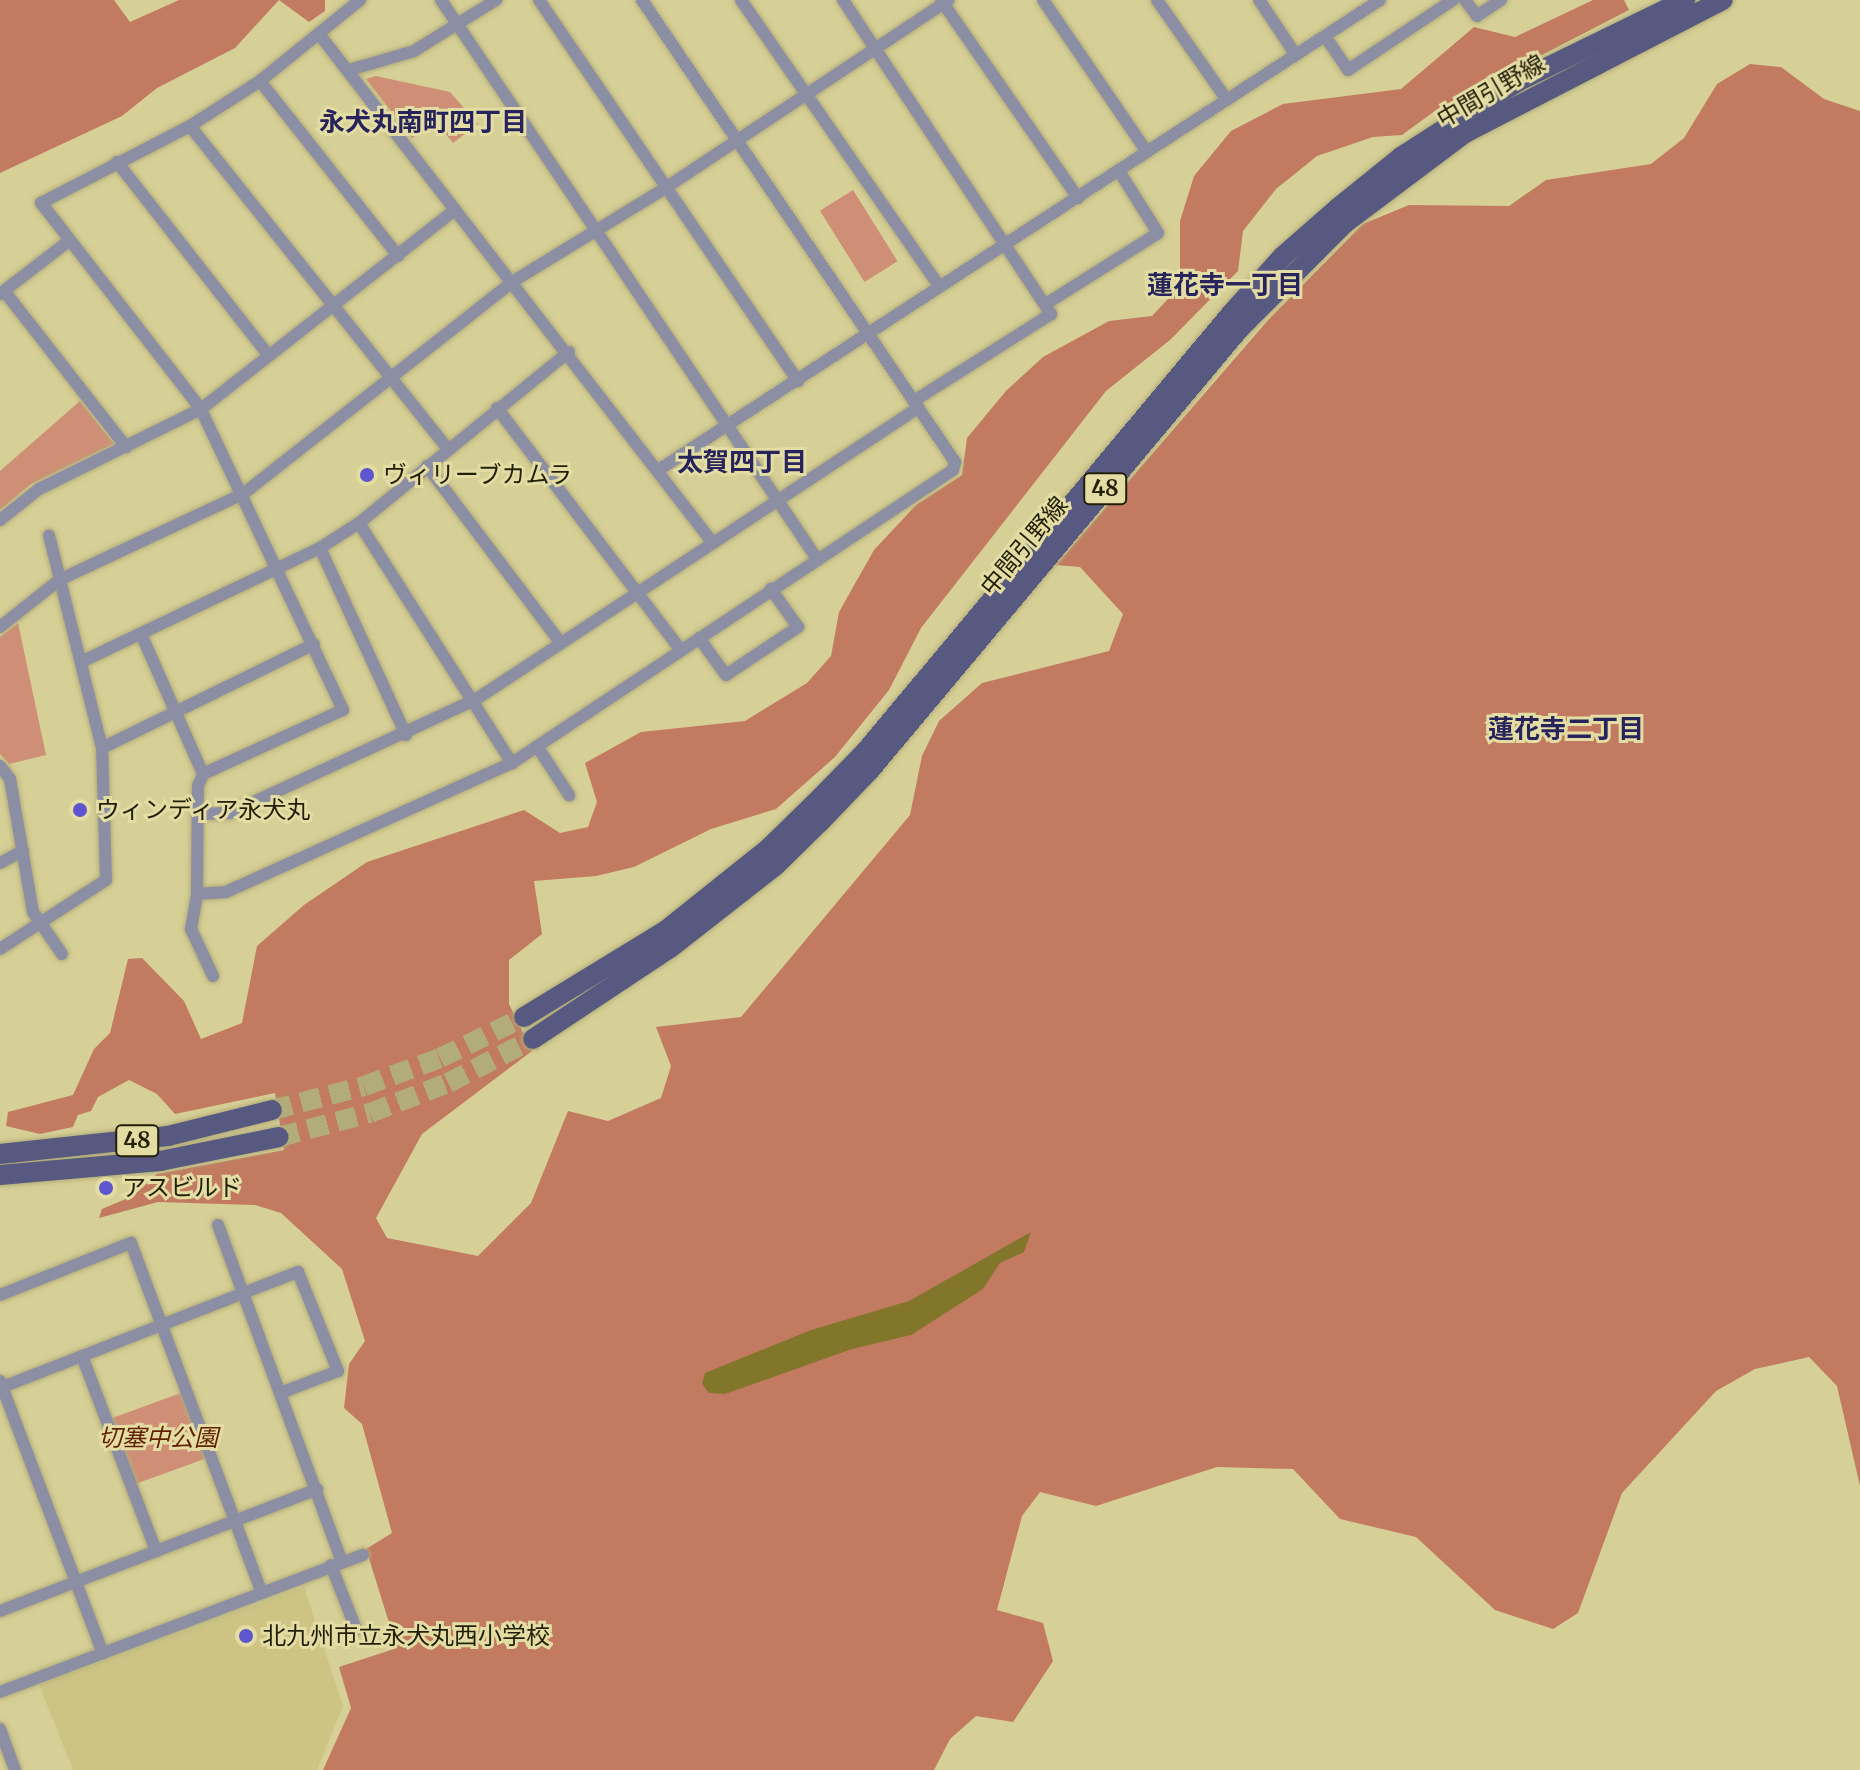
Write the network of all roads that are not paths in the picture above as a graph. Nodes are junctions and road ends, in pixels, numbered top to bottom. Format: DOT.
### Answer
graph roads {
  1 [pos="360,0"];
  2 [pos="441,0"];
  3 [pos="496,0"];
  4 [pos="539,0"];
  5 [pos="642,0"];
  6 [pos="741,0"];
  7 [pos="843,0"];
  8 [pos="1043,0"];
  9 [pos="1157,0"];
  10 [pos="1259,0"];
  11 [pos="1380,0"];
  12 [pos="1453,0"];
  13 [pos="1465,0"];
  14 [pos="1501,0"];
  15 [pos="1685,0"];
  16 [pos="1723,0"];
  17 [pos="944,1"];
  18 [pos="1365,4"];
  19 [pos="457,27"];
  20 [pos="319,34"];
  21 [pos="1325,36"];
  22 [pos="874,46"];
  23 [pos="1296,55"];
  24 [pos="349,70"];
  25 [pos="260,81"];
  26 [pos="804,93"];
  27 [pos="1227,100"];
  28 [pos="190,126"];
  29 [pos="736,138"];
  30 [pos="1147,152"];
  31 [pos="117,162"];
  32 [pos="1119,171"];
  33 [pos="667,187"];
  34 [pos="1078,198"];
  35 [pos="455,210"];
  36 [pos="595,230"];
  37 [pos="70,240"];
  38 [pos="1007,244"];
  39 [pos="398,256"];
  40 [pos="512,282"];
  41 [pos="940,287"];
  42 [pos="2,293"];
  43 [pos="1049,302"];
  44 [pos="334,308"];
  45 [pos="869,335"];
  46 [pos="569,352"];
  47 [pos="269,356"];
  48 [pos="391,381"];
  49 [pos="798,381"];
  50 [pos="916,405"];
  51 [pos="497,408"];
  52 [pos="201,409"];
  53 [pos="728,428"];
  54 [pos="126,447"];
  55 [pos="448,449"];
  56 [pos="427,466"];
  57 [pos="660,469"];
  58 [pos="243,494"];
  59 [pos="777,500"];
  60 [pos="0,520"];
  61 [pos="359,523"];
  62 [pos="49,536"];
  63 [pos="712,542"];
  64 [pos="320,548"];
  65 [pos="817,559"];
  66 [pos="279,569"];
  67 [pos="59,580"];
  68 [pos="771,589"];
  69 [pos="636,592"];
  70 [pos="0,627"];
  71 [pos="141,634"];
  72 [pos="699,638"];
  73 [pos="560,642"];
  74 [pos="314,644"];
  75 [pos="681,650"];
  76 [pos="81,662"];
  77 [pos="475,700"];
  78 [pos="177,710"];
  79 [pos="406,735"];
  80 [pos="537,746"];
  81 [pos="102,748"];
  82 [pos="512,763"];
  83 [pos="0,766"];
  84 [pos="203,774"];
  85 [pos="5,781"];
  86 [pos="569,795"];
  87 [pos="198,814"];
  88 [pos="23,851"];
  89 [pos="0,863"];
  90 [pos="197,894"];
  91 [pos="40,921"];
  92 [pos="0,949"];
  93 [pos="62,954"];
  94 [pos="213,976"];
  95 [pos="524,1017"];
  96 [pos="533,1039"];
  97 [pos="272,1110"];
  98 [pos="279,1137"];
  99 [pos="0,1154"];
  100 [pos="0,1175"];
  101 [pos="218,1225"];
  102 [pos="242,1292"];
  103 [pos="0,1295"];
  104 [pos="162,1323"];
  105 [pos="82,1356"];
  106 [pos="1,1385"];
  107 [pos="280,1393"];
  108 [pos="317,1489"];
  109 [pos="237,1522"];
  110 [pos="156,1551"];
  111 [pos="363,1555"];
  112 [pos="337,1564"];
  113 [pos="79,1582"];
  114 [pos="261,1591"];
  115 [pos="0,1611"];
  116 [pos="356,1629"];
  117 [pos="103,1653"];
  118 [pos="0,1692"];
  119 [pos="0,1729"];
  120 [pos="15,1770"];
  1 -- 20 [label="street"];
  2 -- 19 [label="street"];
  3 -- 19 [label="street"];
  4 -- 33 [label="street"];
  5 -- 29 [label="street"];
  6 -- 26 [label="street"];
  7 -- 22 [label="street"];
  8 -- 30 [label="street"];
  9 -- 27 [label="street"];
  10 -- 23 [label="street"];
  11 -- 18 [label="street"];
  12 -- 21 [label="street"];
  13 -- 14 [label="street"];
  15 -- 95 [label="main road, 中間引野線 / 48"];
  16 -- 96 [label="main road, 中間引野線 / 48"];
  17 -- 22 [label="street"];
  17 -- 34 [label="street"];
  18 -- 21 [label="street"];
  19 -- 24 [label="street"];
  19 -- 36 [label="street"];
  20 -- 24 [label="street"];
  20 -- 25 [label="street"];
  21 -- 23 [label="street"];
  22 -- 26 [label="street"];
  22 -- 38 [label="street"];
  23 -- 27 [label="street"];
  24 -- 35 [label="street"];
  25 -- 28 [label="street"];
  25 -- 39 [label="street"];
  26 -- 29 [label="street"];
  26 -- 41 [label="street"];
  27 -- 30 [label="street"];
  28 -- 31 [label="street"];
  28 -- 44 [label="street"];
  29 -- 33 [label="street"];
  29 -- 45 [label="street"];
  30 -- 32 [label="street"];
  31 -- 37 [label="street"];
  31 -- 47 [label="street"];
  32 -- 34 [label="street"];
  32 -- 43 [label="street"];
  33 -- 36 [label="street"];
  33 -- 49 [label="street"];
  34 -- 38 [label="street"];
  35 -- 39 [label="street"];
  35 -- 40 [label="street"];
  36 -- 40 [label="street"];
  36 -- 53 [label="street"];
  37 -- 42 [label="street"];
  37 -- 52 [label="street"];
  38 -- 41 [label="street"];
  38 -- 43 [label="street"];
  39 -- 44 [label="street"];
  40 -- 46 [label="street"];
  40 -- 48 [label="street"];
  41 -- 45 [label="street"];
  42 -- 54 [label="street"];
  43 -- 50 [label="street"];
  44 -- 47 [label="street"];
  44 -- 48 [label="street"];
  45 -- 49 [label="street"];
  45 -- 50 [label="street"];
  46 -- 51 [label="street"];
  46 -- 57 [label="street"];
  47 -- 52 [label="street"];
  48 -- 55 [label="street"];
  48 -- 58 [label="street"];
  49 -- 53 [label="street"];
  50 -- 59 [label="street"];
  50 -- 65 [label="street"];
  51 -- 55 [label="street"];
  51 -- 69 [label="street"];
  52 -- 54 [label="street"];
  52 -- 58 [label="street"];
  53 -- 57 [label="street"];
  53 -- 59 [label="street"];
  54 -- 60 [label="street"];
  55 -- 56 [label="street"];
  56 -- 61 [label="street"];
  56 -- 73 [label="street"];
  57 -- 63 [label="street"];
  58 -- 66 [label="street"];
  58 -- 67 [label="street"];
  59 -- 63 [label="street"];
  59 -- 65 [label="street"];
  61 -- 64 [label="street"];
  61 -- 77 [label="street"];
  62 -- 67 [label="street"];
  63 -- 69 [label="street"];
  64 -- 66 [label="street"];
  64 -- 79 [label="street"];
  65 -- 68 [label="street"];
  66 -- 71 [label="street"];
  66 -- 74 [label="street"];
  67 -- 70 [label="street"];
  67 -- 76 [label="street"];
  68 -- 72 [label="street"];
  68 -- 72 [label="street"];
  69 -- 73 [label="street"];
  69 -- 75 [label="street"];
  71 -- 76 [label="street"];
  71 -- 78 [label="street"];
  72 -- 75 [label="street"];
  73 -- 77 [label="street"];
  74 -- 78 [label="street"];
  74 -- 84 [label="street"];
  75 -- 80 [label="street"];
  76 -- 81 [label="street"];
  77 -- 79 [label="street"];
  77 -- 82 [label="street"];
  78 -- 81 [label="street"];
  78 -- 84 [label="street"];
  79 -- 87 [label="street"];
  80 -- 82 [label="street"];
  80 -- 86 [label="street"];
  81 -- 91 [label="street"];
  82 -- 90 [label="street"];
  83 -- 85 [label="street"];
  84 -- 87 [label="street"];
  85 -- 88 [label="street"];
  87 -- 90 [label="street"];
  88 -- 89 [label="street"];
  88 -- 91 [label="street"];
  90 -- 94 [label="street"];
  91 -- 92 [label="street"];
  91 -- 93 [label="street"];
  97 -- 99 [label="main road, 48"];
  98 -- 100 [label="main road, 48"];
  101 -- 102 [label="street"];
  102 -- 104 [label="street"];
  102 -- 107 [label="street"];
  102 -- 107 [label="street"];
  103 -- 104 [label="street"];
  104 -- 105 [label="street"];
  104 -- 109 [label="street"];
  105 -- 106 [label="street"];
  105 -- 110 [label="street"];
  106 -- 113 [label="street"];
  107 -- 108 [label="street"];
  108 -- 109 [label="street"];
  108 -- 112 [label="street"];
  109 -- 110 [label="street"];
  109 -- 114 [label="street"];
  110 -- 113 [label="street"];
  111 -- 112 [label="street"];
  112 -- 114 [label="street"];
  112 -- 116 [label="street"];
  113 -- 115 [label="street"];
  113 -- 117 [label="street"];
  114 -- 117 [label="street"];
  117 -- 118 [label="street"];
  119 -- 120 [label="street"];
}
